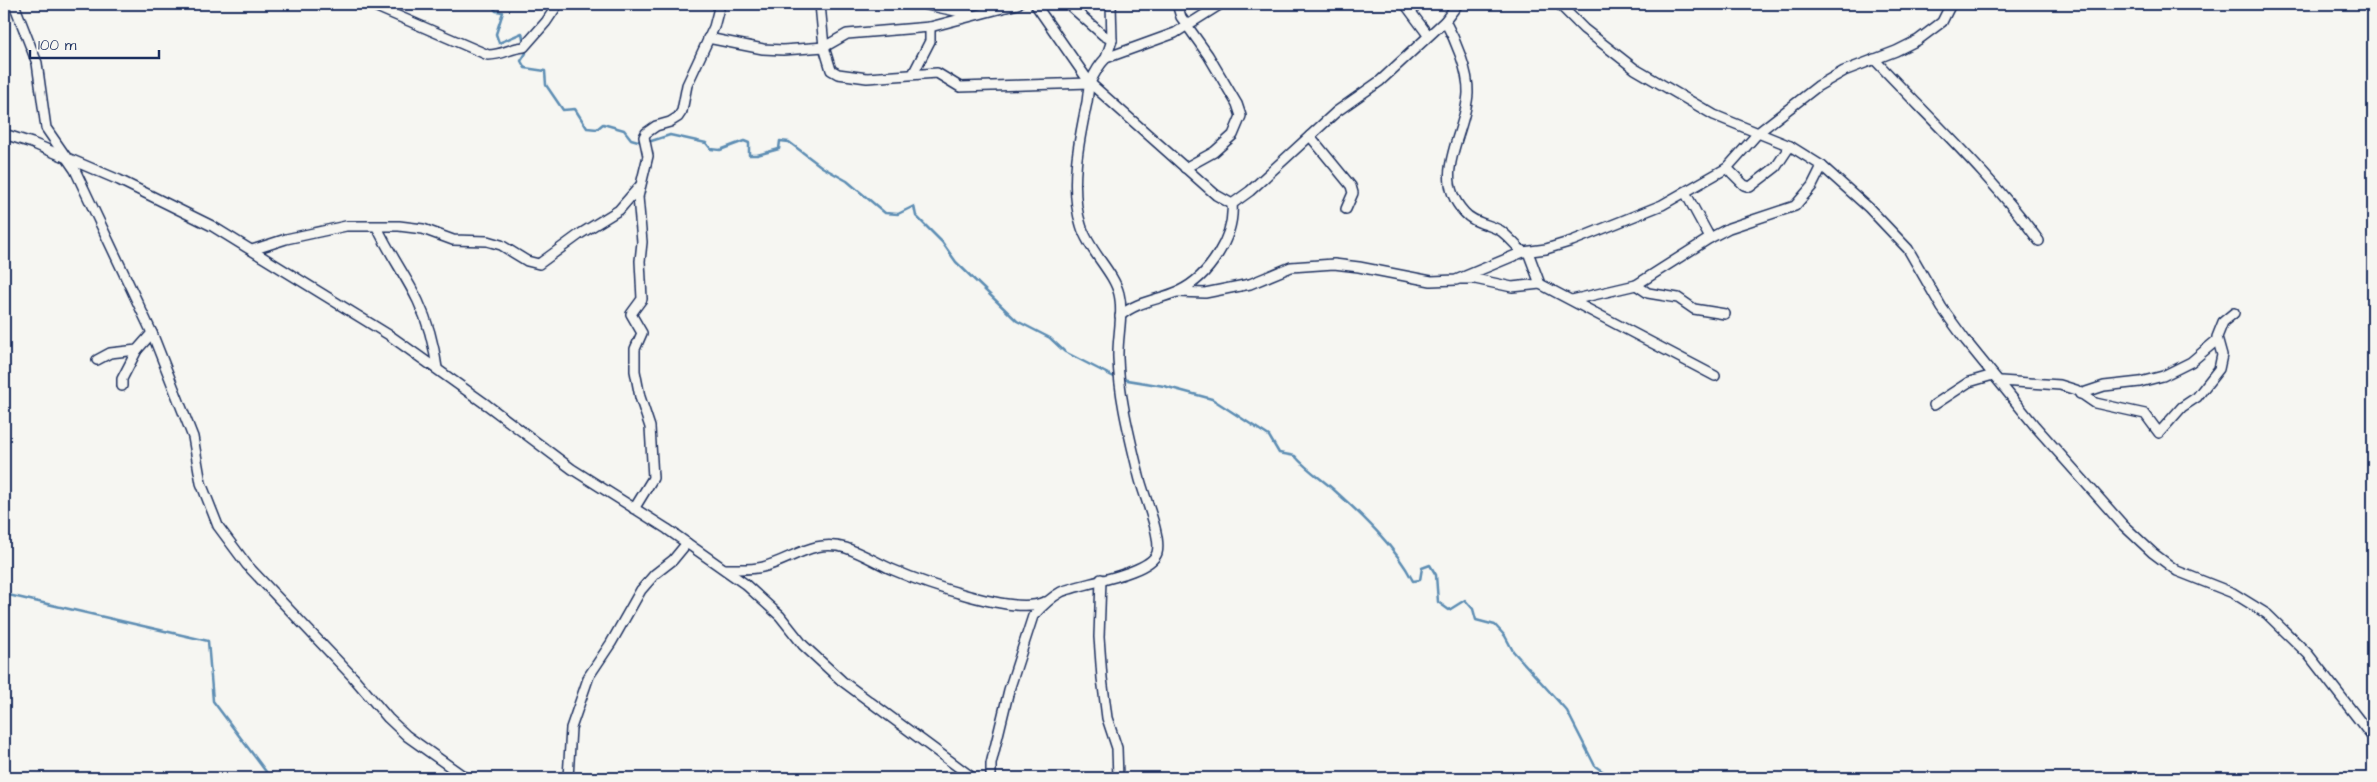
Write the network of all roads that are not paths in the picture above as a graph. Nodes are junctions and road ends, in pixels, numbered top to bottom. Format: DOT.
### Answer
graph roads {
  1 [pos="14,4"];
  2 [pos="370,4"];
  3 [pos="558,4"];
  4 [pos="720,4"];
  5 [pos="820,4"];
  6 [pos="922,4"];
  7 [pos="1018,4"];
  8 [pos="1035,4"];
  9 [pos="1068,4"];
  10 [pos="1111,4"];
  11 [pos="1177,4"];
  12 [pos="1221,4"];
  13 [pos="1404,4"];
  14 [pos="1458,4"];
  15 [pos="1559,4"];
  16 [pos="1950,4"];
  17 [pos="975,15"];
  18 [pos="1445,21"];
  19 [pos="1188,25"];
  20 [pos="930,27"];
  21 [pos="1428,36"];
  22 [pos="708,38"];
  23 [pos="1112,40"];
  24 [pos="824,46"];
  25 [pos="1106,58"];
  26 [pos="1874,59"];
  27 [pos="913,74"];
  28 [pos="1090,83"];
  29 [pos="1759,132"];
  30 [pos="4,134"];
  31 [pos="1310,136"];
  32 [pos="1790,146"];
  33 [pos="68,158"];
  34 [pos="1822,166"];
  35 [pos="1185,168"];
  36 [pos="1727,168"];
  37 [pos="639,187"];
  38 [pos="1685,192"];
  39 [pos="1232,204"];
  40 [pos="1346,209"];
  41 [pos="377,228"];
  42 [pos="1710,238"];
  43 [pos="2039,241"];
  44 [pos="252,250"];
  45 [pos="1525,252"];
  46 [pos="1456,280"];
  47 [pos="1540,284"];
  48 [pos="1636,285"];
  49 [pos="1178,292"];
  50 [pos="1572,300"];
  51 [pos="2234,313"];
  52 [pos="1725,314"];
  53 [pos="1120,316"];
  54 [pos="152,333"];
  55 [pos="2217,340"];
  56 [pos="137,350"];
  57 [pos="97,360"];
  58 [pos="437,368"];
  59 [pos="1993,374"];
  60 [pos="1715,376"];
  61 [pos="2001,382"];
  62 [pos="122,386"];
  63 [pos="2080,394"];
  64 [pos="1934,405"];
  65 [pos="634,509"];
  66 [pos="687,543"];
  67 [pos="725,569"];
  68 [pos="1101,579"];
  69 [pos="1051,599"];
  70 [pos="2373,738"];
  71 [pos="466,778"];
  72 [pos="568,778"];
  73 [pos="973,778"];
  74 [pos="991,778"];
  75 [pos="1118,778"];
  1 -- 33 [label="street"];
  2 -- 3 [label="street"];
  4 -- 22 [label="street"];
  5 -- 24 [label="street"];
  6 -- 17 [label="street"];
  7 -- 17 [label="street"];
  8 -- 28 [label="street"];
  9 -- 23 [label="street"];
  10 -- 23 [label="street"];
  11 -- 19 [label="street"];
  12 -- 19 [label="street"];
  13 -- 21 [label="street"];
  14 -- 18 [label="street"];
  15 -- 29 [label="street"];
  16 -- 26 [label="street"];
  17 -- 20 [label="street"];
  18 -- 21 [label="street"];
  18 -- 45 [label="street"];
  19 -- 25 [label="street"];
  19 -- 35 [label="street"];
  20 -- 24 [label="street"];
  20 -- 27 [label="street"];
  21 -- 31 [label="street"];
  22 -- 24 [label="street"];
  22 -- 37 [label="street"];
  23 -- 25 [label="street"];
  24 -- 27 [label="street"];
  25 -- 28 [label="street"];
  26 -- 29 [label="street"];
  26 -- 43 [label="street"];
  27 -- 28 [label="street"];
  28 -- 35 [label="street"];
  28 -- 53 [label="street"];
  29 -- 32 [label="street"];
  29 -- 36 [label="street"];
  30 -- 33 [label="street"];
  31 -- 39 [label="street"];
  31 -- 40 [label="street"];
  32 -- 34 [label="street"];
  32 -- 36 [label="street"];
  33 -- 44 [label="street"];
  33 -- 54 [label="street"];
  34 -- 42 [label="street"];
  34 -- 59 [label="street"];
  35 -- 39 [label="street"];
  36 -- 38 [label="street"];
  37 -- 41 [label="street"];
  37 -- 65 [label="street"];
  38 -- 42 [label="street"];
  38 -- 45 [label="street"];
  39 -- 49 [label="street"];
  41 -- 44 [label="street"];
  41 -- 58 [label="street"];
  42 -- 48 [label="street"];
  44 -- 58 [label="street"];
  45 -- 46 [label="street"];
  45 -- 47 [label="street"];
  46 -- 47 [label="street"];
  46 -- 49 [label="street"];
  47 -- 50 [label="street"];
  48 -- 50 [label="street"];
  48 -- 52 [label="street"];
  49 -- 53 [label="street"];
  50 -- 60 [label="street"];
  51 -- 55 [label="street"];
  53 -- 68 [label="street"];
  54 -- 56 [label="street"];
  54 -- 71 [label="street"];
  55 -- 63 [label="street"];
  55 -- 63 [label="street"];
  56 -- 57 [label="street"];
  56 -- 62 [label="street"];
  58 -- 65 [label="street"];
  59 -- 61 [label="street"];
  59 -- 64 [label="street"];
  61 -- 63 [label="street"];
  61 -- 70 [label="street"];
  65 -- 66 [label="street"];
  66 -- 67 [label="street"];
  66 -- 72 [label="street"];
  67 -- 69 [label="street"];
  67 -- 73 [label="street"];
  68 -- 69 [label="street"];
  68 -- 75 [label="street"];
  69 -- 74 [label="street"];
}
